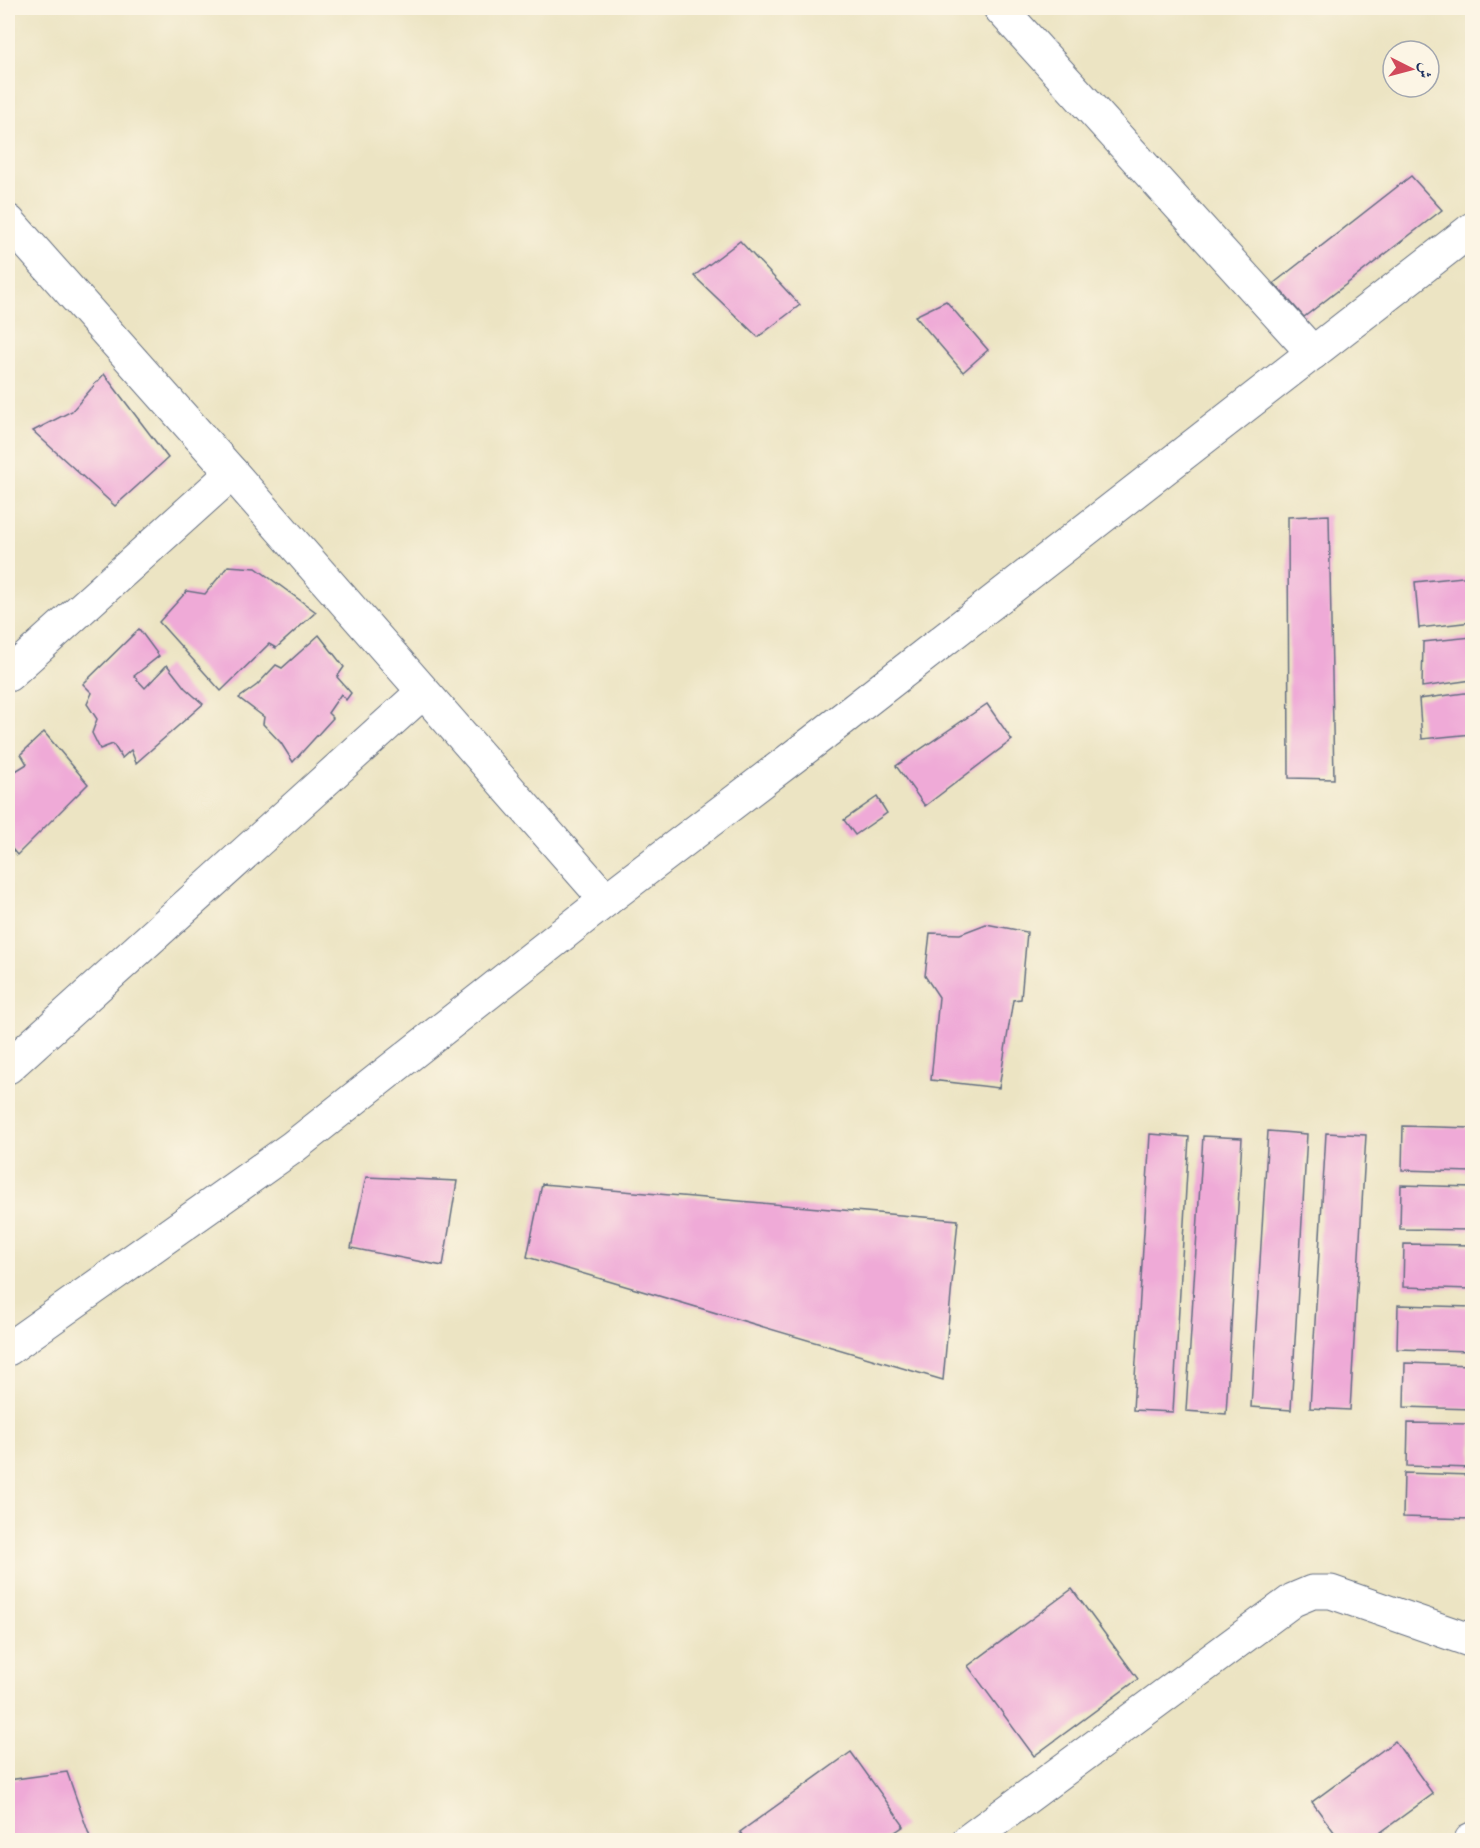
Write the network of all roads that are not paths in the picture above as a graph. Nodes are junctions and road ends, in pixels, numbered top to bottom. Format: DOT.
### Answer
graph roads {
  1 [pos="1000,8"];
  2 [pos="8,221"];
  3 [pos="1473,229"];
  4 [pos="1313,353"];
  5 [pos="232,473"];
  6 [pos="8,675"];
  7 [pos="423,692"];
  8 [pos="606,900"];
  9 [pos="8,1067"];
  10 [pos="8,1348"];
  11 [pos="1473,1641"];
  12 [pos="969,1840"];
  1 -- 4 [label="street"];
  2 -- 5 [label="street"];
  3 -- 4 [label="street"];
  4 -- 8 [label="street"];
  5 -- 6 [label="street"];
  5 -- 7 [label="street"];
  7 -- 8 [label="street"];
  7 -- 9 [label="street"];
  8 -- 10 [label="street"];
  11 -- 12 [label="street"];
}
